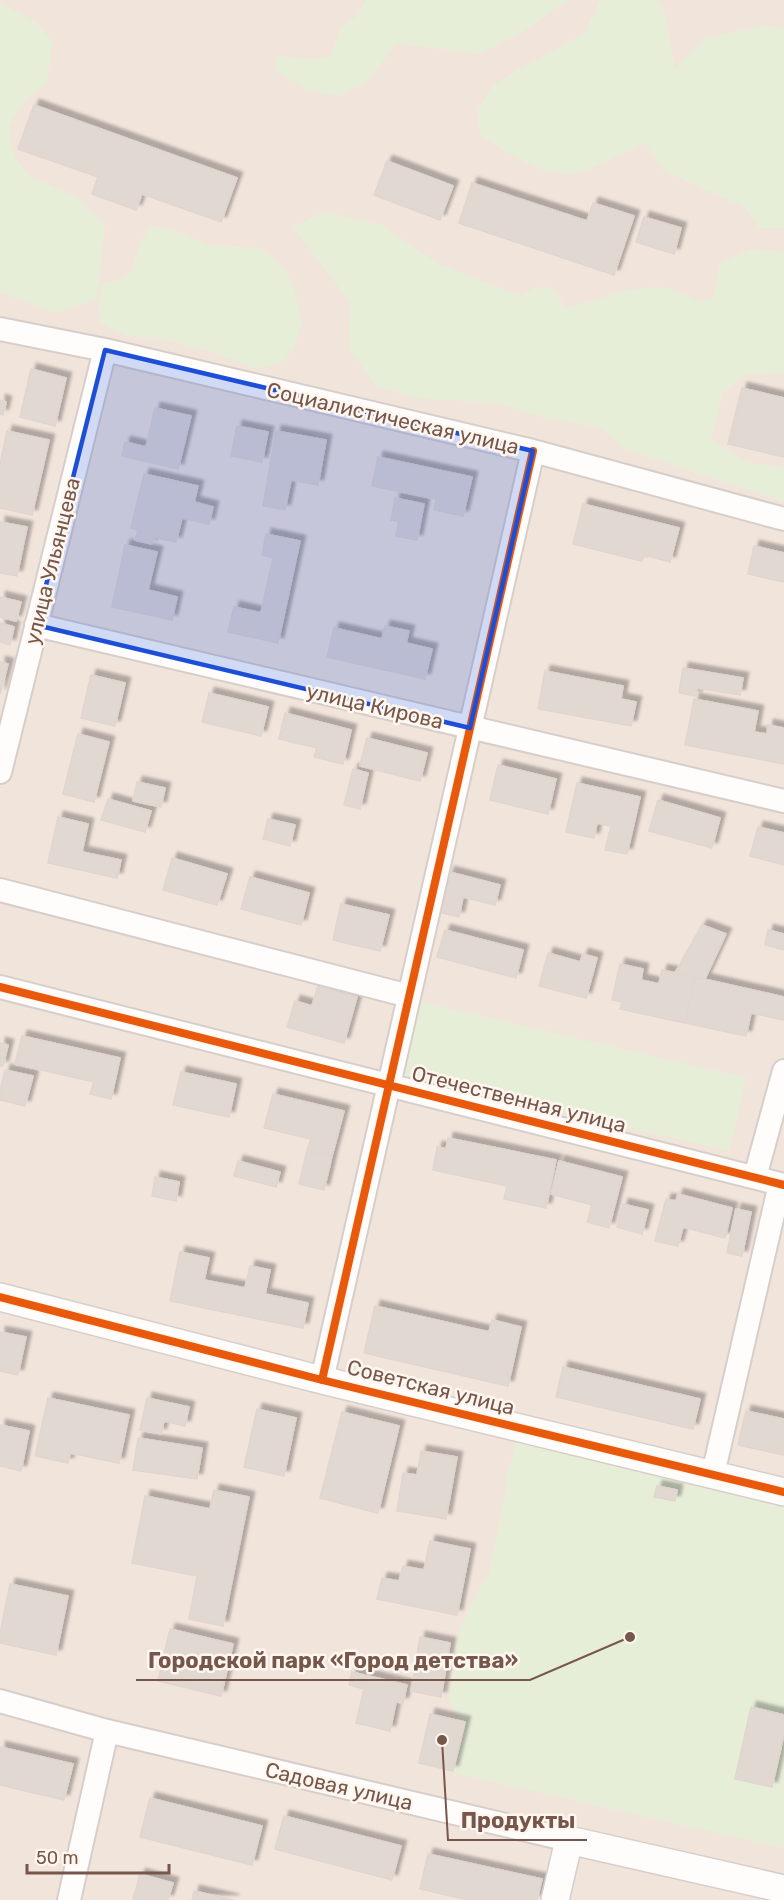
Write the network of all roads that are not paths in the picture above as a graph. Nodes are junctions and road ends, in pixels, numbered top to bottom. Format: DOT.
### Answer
graph roads {
  1 [pos="0,329"];
  2 [pos="105,350"];
  3 [pos="533,451"];
  4 [pos="784,519"];
  5 [pos="36,625"];
  6 [pos="470,728"];
  7 [pos="0,772"];
  8 [pos="784,801"];
  9 [pos="0,890"];
  10 [pos="0,987"];
  11 [pos="410,996"];
  12 [pos="784,1071"];
  13 [pos="389,1084"];
  14 [pos="755,1178"];
  15 [pos="782,1185"];
  16 [pos="0,1298"];
  17 [pos="322,1380"];
  18 [pos="713,1474"];
  19 [pos="784,1492"];
  20 [pos="0,1701"];
  21 [pos="107,1731"];
  22 [pos="569,1840"];
  23 [pos="784,1889"];
  24 [pos="69,1900"];
  25 [pos="555,1900"];
  1 -- 2 [label="street, Социалистическая улица"];
  2 -- 3 [label="street, Социалистическая улица"];
  2 -- 5 [label="street, улица Ульянцева"];
  3 -- 4 [label="street, Социалистическая улица"];
  3 -- 6 [label="street"];
  5 -- 6 [label="street, улица Кирова"];
  5 -- 7 [label="street, улица Ульянцева"];
  6 -- 8 [label="street, улица Кирова"];
  6 -- 11 [label="street"];
  9 -- 11 [label="street"];
  10 -- 13 [label="street, Отечественная улица"];
  11 -- 13 [label="street"];
  12 -- 14 [label="street"];
  13 -- 14 [label="street, Отечественная улица"];
  13 -- 17 [label="street"];
  14 -- 15 [label="street, Отечественная улица"];
  15 -- 18 [label="street"];
  16 -- 17 [label="street, Советская улица"];
  17 -- 18 [label="street, Советская улица"];
  18 -- 19 [label="street, Советская улица"];
  20 -- 21 [label="street, Садовая улица"];
  21 -- 22 [label="street, Садовая улица"];
  21 -- 24 [label="street"];
  22 -- 23 [label="street, Садовая улица"];
  22 -- 25 [label="street"];
}
